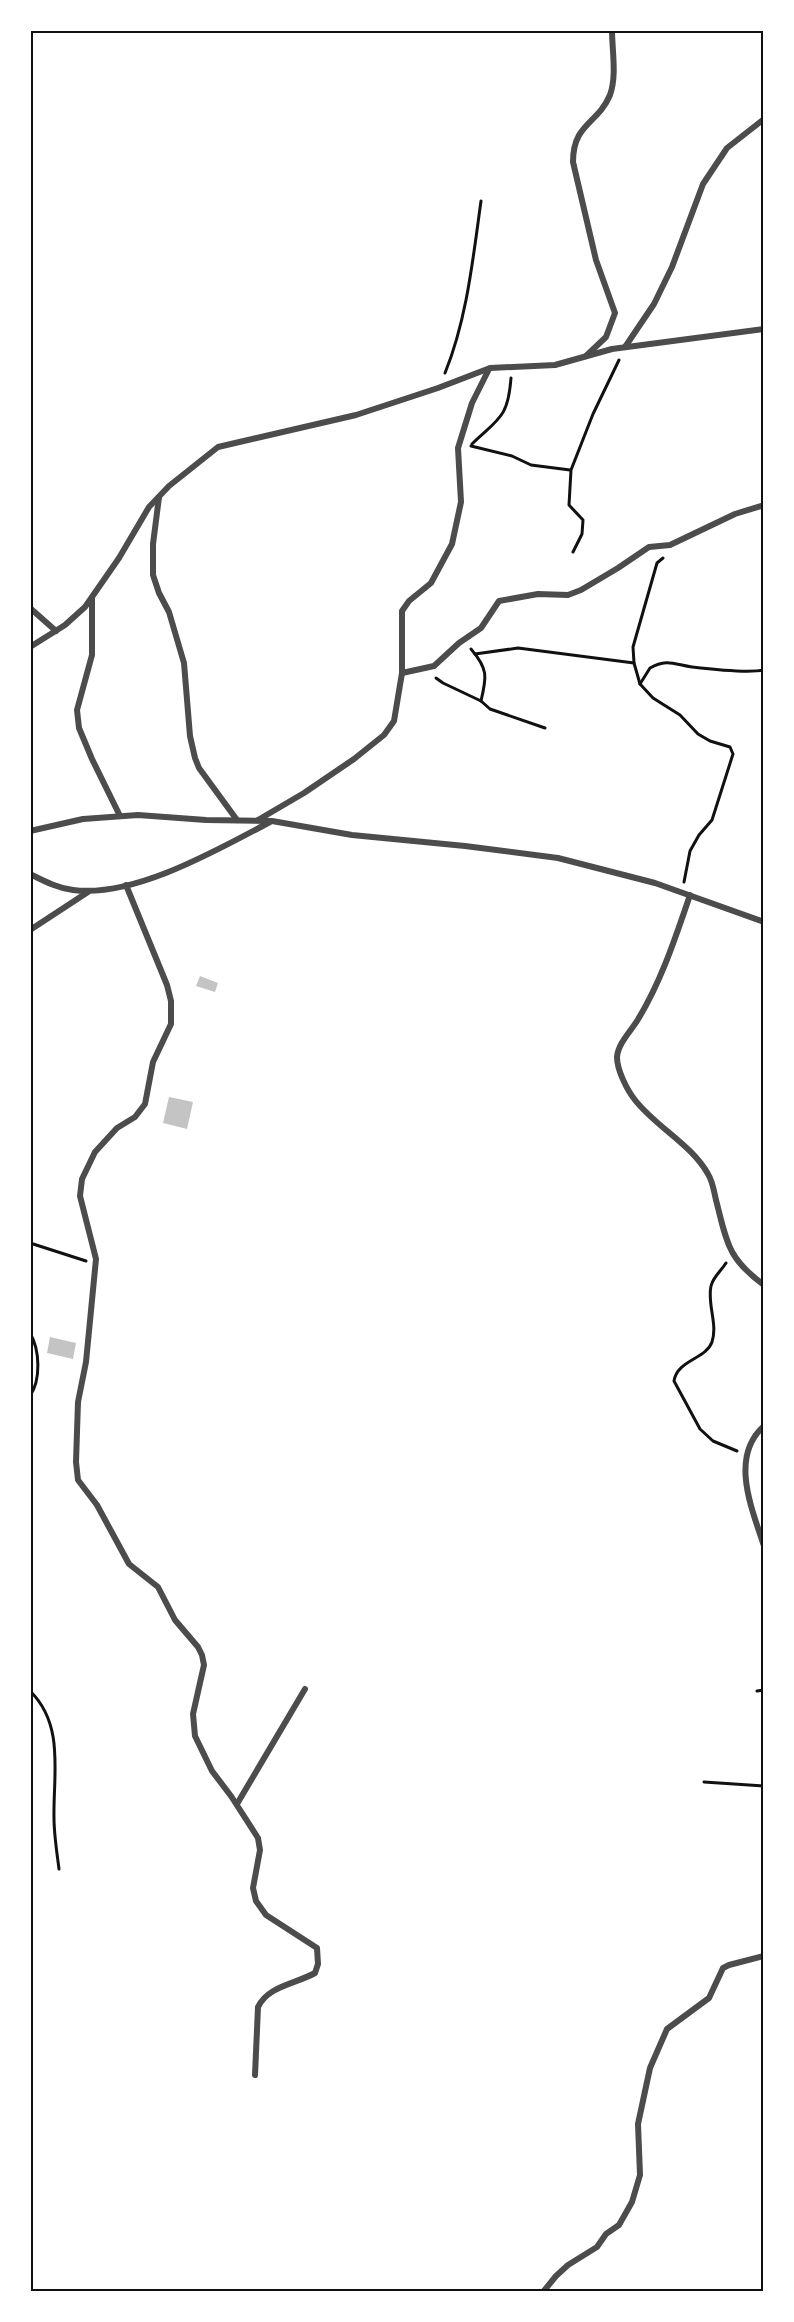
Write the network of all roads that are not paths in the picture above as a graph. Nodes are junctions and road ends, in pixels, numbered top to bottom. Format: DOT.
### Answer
graph roads {
  1 [pos="612,30"];
  2 [pos="764,119"];
  3 [pos="764,329"];
  4 [pos="755,330"];
  5 [pos="764,334"];
  6 [pos="625,347"];
  7 [pos="585,356"];
  8 [pos="490,368"];
  9 [pos="159,496"];
  10 [pos="764,505"];
  11 [pos="92,598"];
  12 [pos="30,608"];
  13 [pos="56,631"];
  14 [pos="30,647"];
  15 [pos="402,673"];
  16 [pos="120,816"];
  17 [pos="237,820"];
  18 [pos="257,820"];
  19 [pos="272,821"];
  20 [pos="30,831"];
  21 [pos="30,874"];
  22 [pos="126,885"];
  23 [pos="88,891"];
  24 [pos="690,895"];
  25 [pos="764,922"];
  26 [pos="30,930"];
  27 [pos="764,1284"];
  28 [pos="764,1426"];
  29 [pos="764,1546"];
  30 [pos="305,1689"];
  31 [pos="237,1804"];
  32 [pos="764,1956"];
  33 [pos="255,2075"];
  34 [pos="543,2292"];
  1 -- 7 [label="street"];
  2 -- 6 [label="street"];
  3 -- 4 [label="street"];
  4 -- 5 [label="street"];
  4 -- 6 [label="street"];
  6 -- 7 [label="street"];
  7 -- 8 [label="street"];
  8 -- 9 [label="street"];
  8 -- 15 [label="street"];
  9 -- 11 [label="street"];
  9 -- 17 [label="street"];
  10 -- 15 [label="street"];
  11 -- 13 [label="street"];
  11 -- 16 [label="street"];
  12 -- 13 [label="street"];
  13 -- 14 [label="street"];
  15 -- 18 [label="street"];
  16 -- 17 [label="street"];
  16 -- 20 [label="street"];
  17 -- 18 [label="street"];
  18 -- 19 [label="street"];
  19 -- 22 [label="street"];
  19 -- 24 [label="street"];
  21 -- 23 [label="street"];
  22 -- 23 [label="street"];
  22 -- 31 [label="street"];
  23 -- 26 [label="street"];
  24 -- 25 [label="street"];
  24 -- 27 [label="street"];
  28 -- 29 [label="street"];
  30 -- 31 [label="street"];
  31 -- 33 [label="street"];
  32 -- 34 [label="street"];
}
